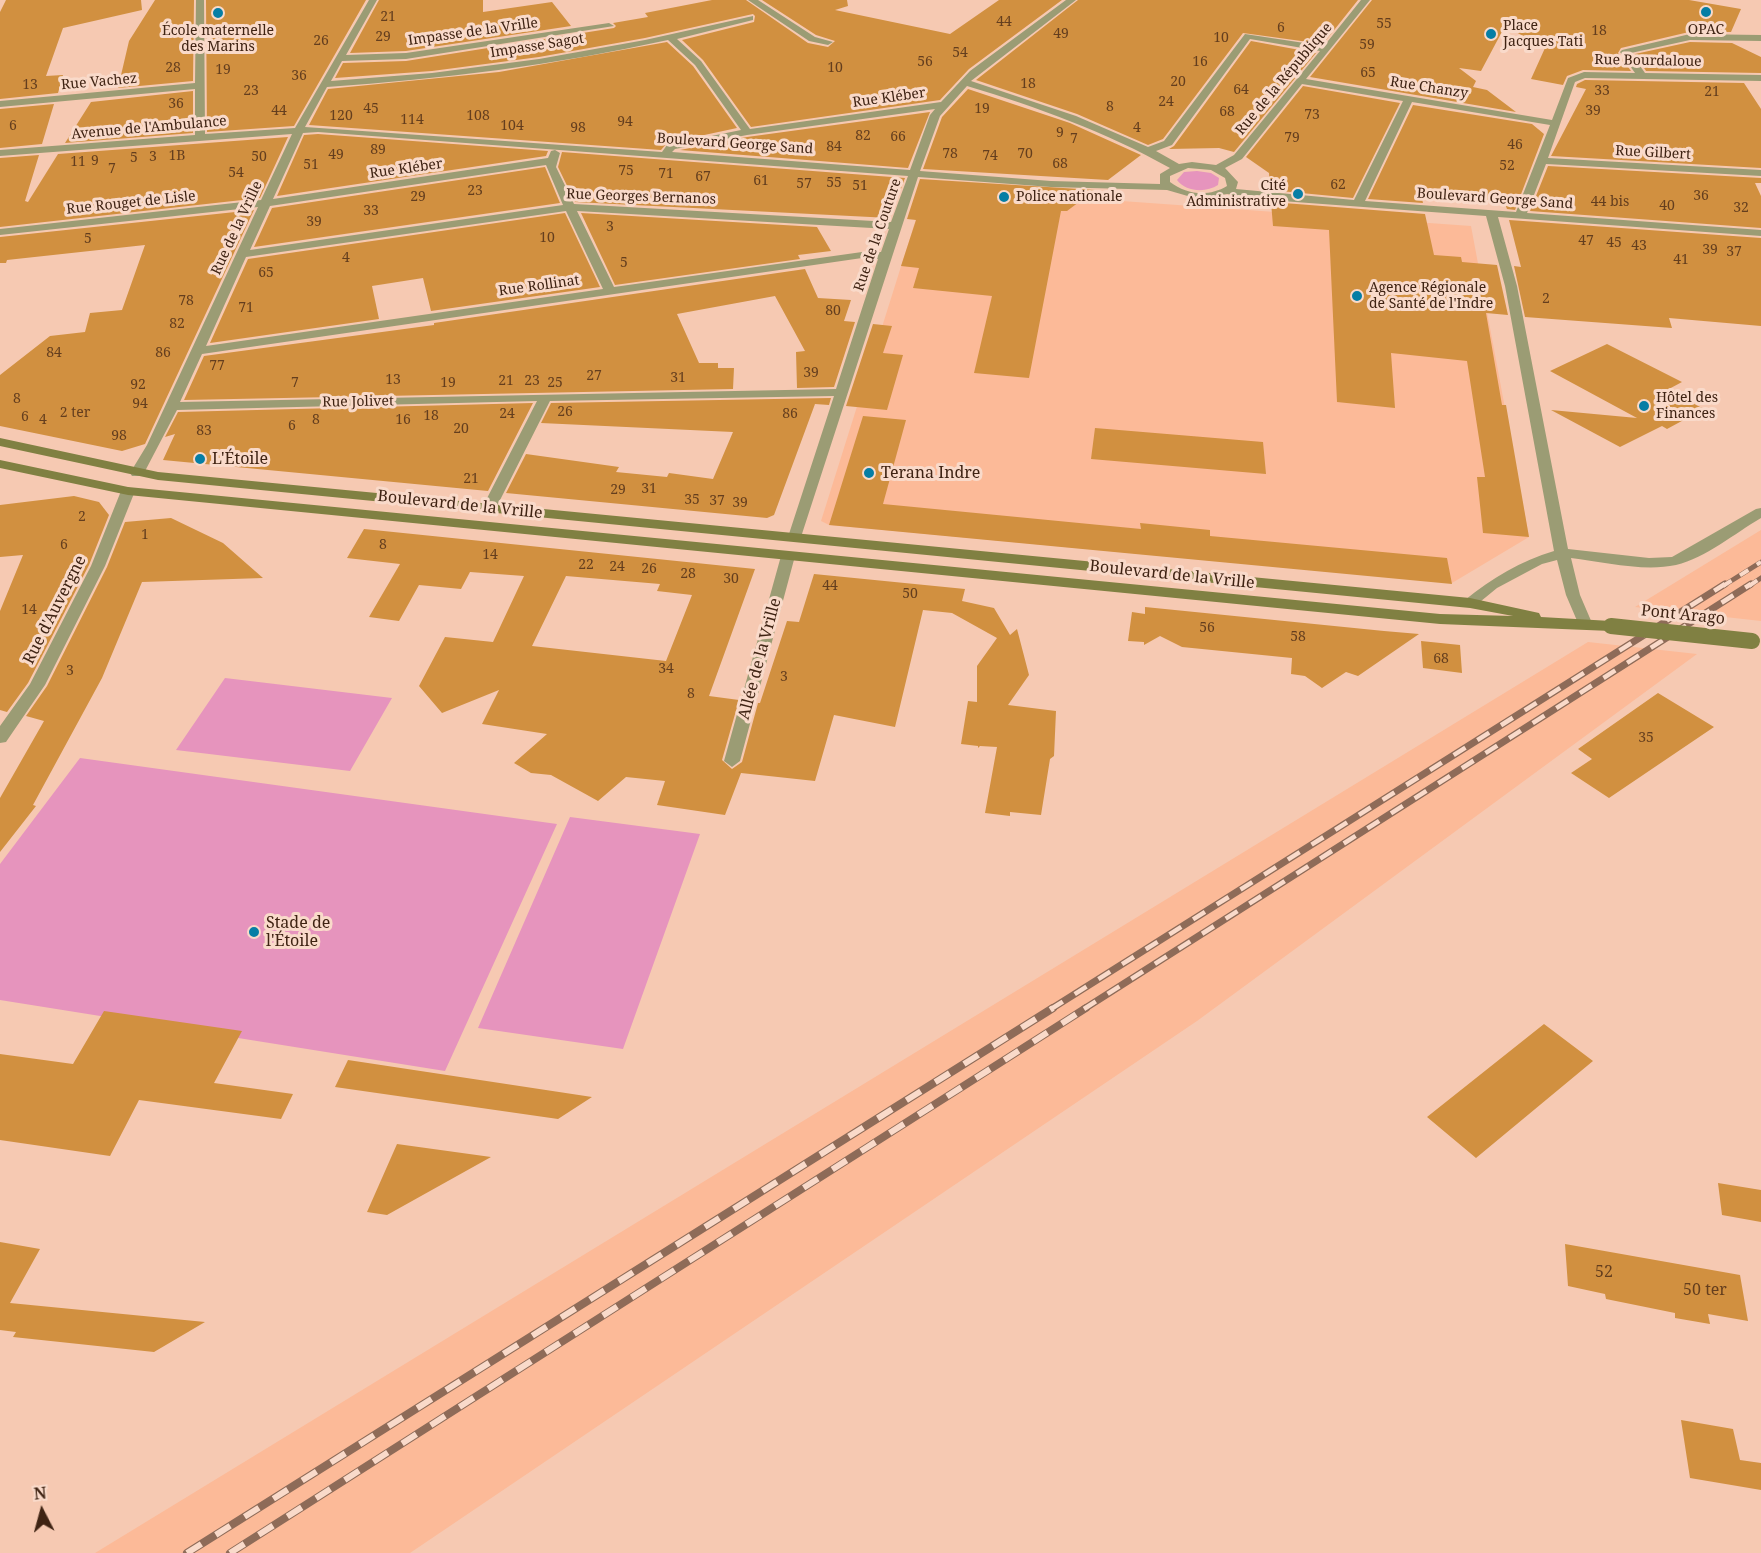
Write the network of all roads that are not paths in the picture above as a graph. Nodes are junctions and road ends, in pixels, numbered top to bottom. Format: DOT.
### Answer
graph roads {
  1 [pos="200,0"];
  2 [pos="373,0"];
  3 [pos="752,0"];
  4 [pos="1072,0"];
  5 [pos="1366,0"];
  6 [pos="750,18"];
  7 [pos="609,26"];
  8 [pos="1761,38"];
  9 [pos="672,39"];
  10 [pos="828,42"];
  11 [pos="1328,49"];
  12 [pos="339,58"];
  13 [pos="1642,76"];
  14 [pos="1761,78"];
  15 [pos="964,81"];
  16 [pos="1300,81"];
  17 [pos="325,84"];
  18 [pos="200,86"];
  19 [pos="1409,98"];
  20 [pos="0,104"];
  21 [pos="942,105"];
  22 [pos="1554,123"];
  23 [pos="300,130"];
  24 [pos="747,132"];
  25 [pos="200,137"];
  26 [pos="560,147"];
  27 [pos="1148,151"];
  28 [pos="0,153"];
  29 [pos="665,154"];
  30 [pos="551,161"];
  31 [pos="1542,161"];
  32 [pos="1176,167"];
  33 [pos="1217,169"];
  34 [pos="915,173"];
  35 [pos="1761,173"];
  36 [pos="1169,187"];
  37 [pos="1227,190"];
  38 [pos="265,204"];
  39 [pos="1358,204"];
  40 [pos="570,207"];
  41 [pos="1491,213"];
  42 [pos="1521,215"];
  43 [pos="896,226"];
  44 [pos="0,232"];
  45 [pos="1761,233"];
  46 [pos="242,254"];
  47 [pos="885,256"];
  48 [pos="610,291"];
  49 [pos="198,351"];
  50 [pos="842,393"];
  51 [pos="546,397"];
  52 [pos="171,406"];
  53 [pos="0,442"];
  54 [pos="0,464"];
  55 [pos="137,473"];
  56 [pos="128,491"];
  57 [pos="489,508"];
  58 [pos="1761,512"];
  59 [pos="795,537"];
  60 [pos="1563,553"];
  61 [pos="788,556"];
  62 [pos="1470,603"];
  63 [pos="1552,621"];
  64 [pos="1585,623"];
  65 [pos="1611,626"];
  66 [pos="1758,641"];
  67 [pos="0,738"];
  68 [pos="732,761"];
  1 -- 18 [label="street"];
  2 -- 12 [label="street, Rue de la Vrille"];
  3 -- 10 [label="street"];
  4 -- 15 [label="street, Rue de la Couture"];
  5 -- 11 [label="street, Rue de la République"];
  6 -- 9 [label="street, Impasse Sagot"];
  7 -- 12 [label="street, Impasse de la Vrille"];
  8 -- 13 [label="street"];
  9 -- 17 [label="street, Impasse Sagot"];
  9 -- 24 [label="street"];
  11 -- 16 [label="street, Rue de la République"];
  11 -- 27 [label="street"];
  12 -- 17 [label="street, Rue de la Vrille"];
  13 -- 14 [label="street, Rue Bourdaloue"];
  13 -- 22 [label="street, Rue Bourdaloue"];
  15 -- 21 [label="street, Rue de la Couture"];
  15 -- 27 [label="street"];
  16 -- 19 [label="street, Rue Chanzy"];
  16 -- 33 [label="street, Rue de la République"];
  17 -- 23 [label="street, Rue de la Vrille"];
  18 -- 20 [label="street, Rue Vachez"];
  18 -- 25 [label="street"];
  19 -- 22 [label="street, Rue Chanzy"];
  19 -- 39 [label="street"];
  21 -- 24 [label="street, Rue Kléber"];
  21 -- 34 [label="street, Rue de la Couture"];
  22 -- 31 [label="street, Rue Bourdaloue"];
  23 -- 25 [label="street, Avenue de l'Ambulance"];
  23 -- 26 [label="street, Boulevard George Sand"];
  23 -- 38 [label="street, Rue de la Vrille"];
  24 -- 29 [label="street, Rue Kléber"];
  25 -- 28 [label="street, Avenue de l'Ambulance"];
  26 -- 29 [label="street, Boulevard George Sand"];
  26 -- 30 [label="street"];
  27 -- 32 [label="street"];
  29 -- 34 [label="street, Boulevard George Sand"];
  30 -- 38 [label="street, Rue Kléber"];
  30 -- 40 [label="street"];
  31 -- 35 [label="street, Rue Gilbert"];
  31 -- 42 [label="street, Rue Bourdaloue"];
  32 -- 33 [label="street"];
  32 -- 36 [label="street"];
  33 -- 37 [label="street"];
  34 -- 36 [label="street, Boulevard George Sand"];
  34 -- 43 [label="street, Rue de la Couture"];
  36 -- 37 [label="street, Boulevard George Sand"];
  37 -- 39 [label="street, Boulevard George Sand"];
  38 -- 44 [label="street, Rue Rouget de Lisle"];
  38 -- 46 [label="street, Rue de la Vrille"];
  39 -- 41 [label="street, Boulevard George Sand"];
  40 -- 43 [label="street, Rue Georges Bernanos"];
  40 -- 46 [label="street, Rue Georges Bernanos"];
  40 -- 48 [label="street"];
  41 -- 42 [label="street, Boulevard George Sand"];
  41 -- 60 [label="street"];
  42 -- 45 [label="street, Boulevard George Sand"];
  43 -- 47 [label="street, Rue de la Couture"];
  46 -- 49 [label="street, Rue de la Vrille"];
  47 -- 48 [label="street, Rue Rollinat"];
  47 -- 50 [label="street, Rue de la Couture"];
  48 -- 49 [label="street, Rue Rollinat"];
  49 -- 52 [label="street, Rue de la Vrille"];
  50 -- 51 [label="street, Rue Jolivet"];
  50 -- 59 [label="street, Rue de la Couture"];
  51 -- 52 [label="street, Rue Jolivet"];
  51 -- 57 [label="street"];
  52 -- 55 [label="street, Rue de la Vrille"];
  53 -- 55 [label="main road, Boulevard de la Vrille"];
  54 -- 56 [label="main road, Boulevard de la Vrille"];
  55 -- 56 [label="main road"];
  55 -- 57 [label="main road, Boulevard de la Vrille"];
  56 -- 61 [label="main road, Boulevard de la Vrille"];
  56 -- 67 [label="street, Rue d'Auvergne"];
  57 -- 59 [label="main road, Boulevard de la Vrille"];
  58 -- 60 [label="street"];
  59 -- 61 [label="main road"];
  59 -- 62 [label="main road, Boulevard de la Vrille"];
  60 -- 62 [label="street"];
  60 -- 64 [label="street"];
  61 -- 63 [label="main road, Boulevard de la Vrille"];
  61 -- 68 [label="street, Allée de la Vrille"];
  62 -- 63 [label="main road, Boulevard de la Vrille"];
  63 -- 64 [label="main road, Boulevard de la Vrille"];
  64 -- 65 [label="main road, Boulevard de la Vrille"];
  65 -- 66 [label="main road, Pont Arago, bridge"];
}
